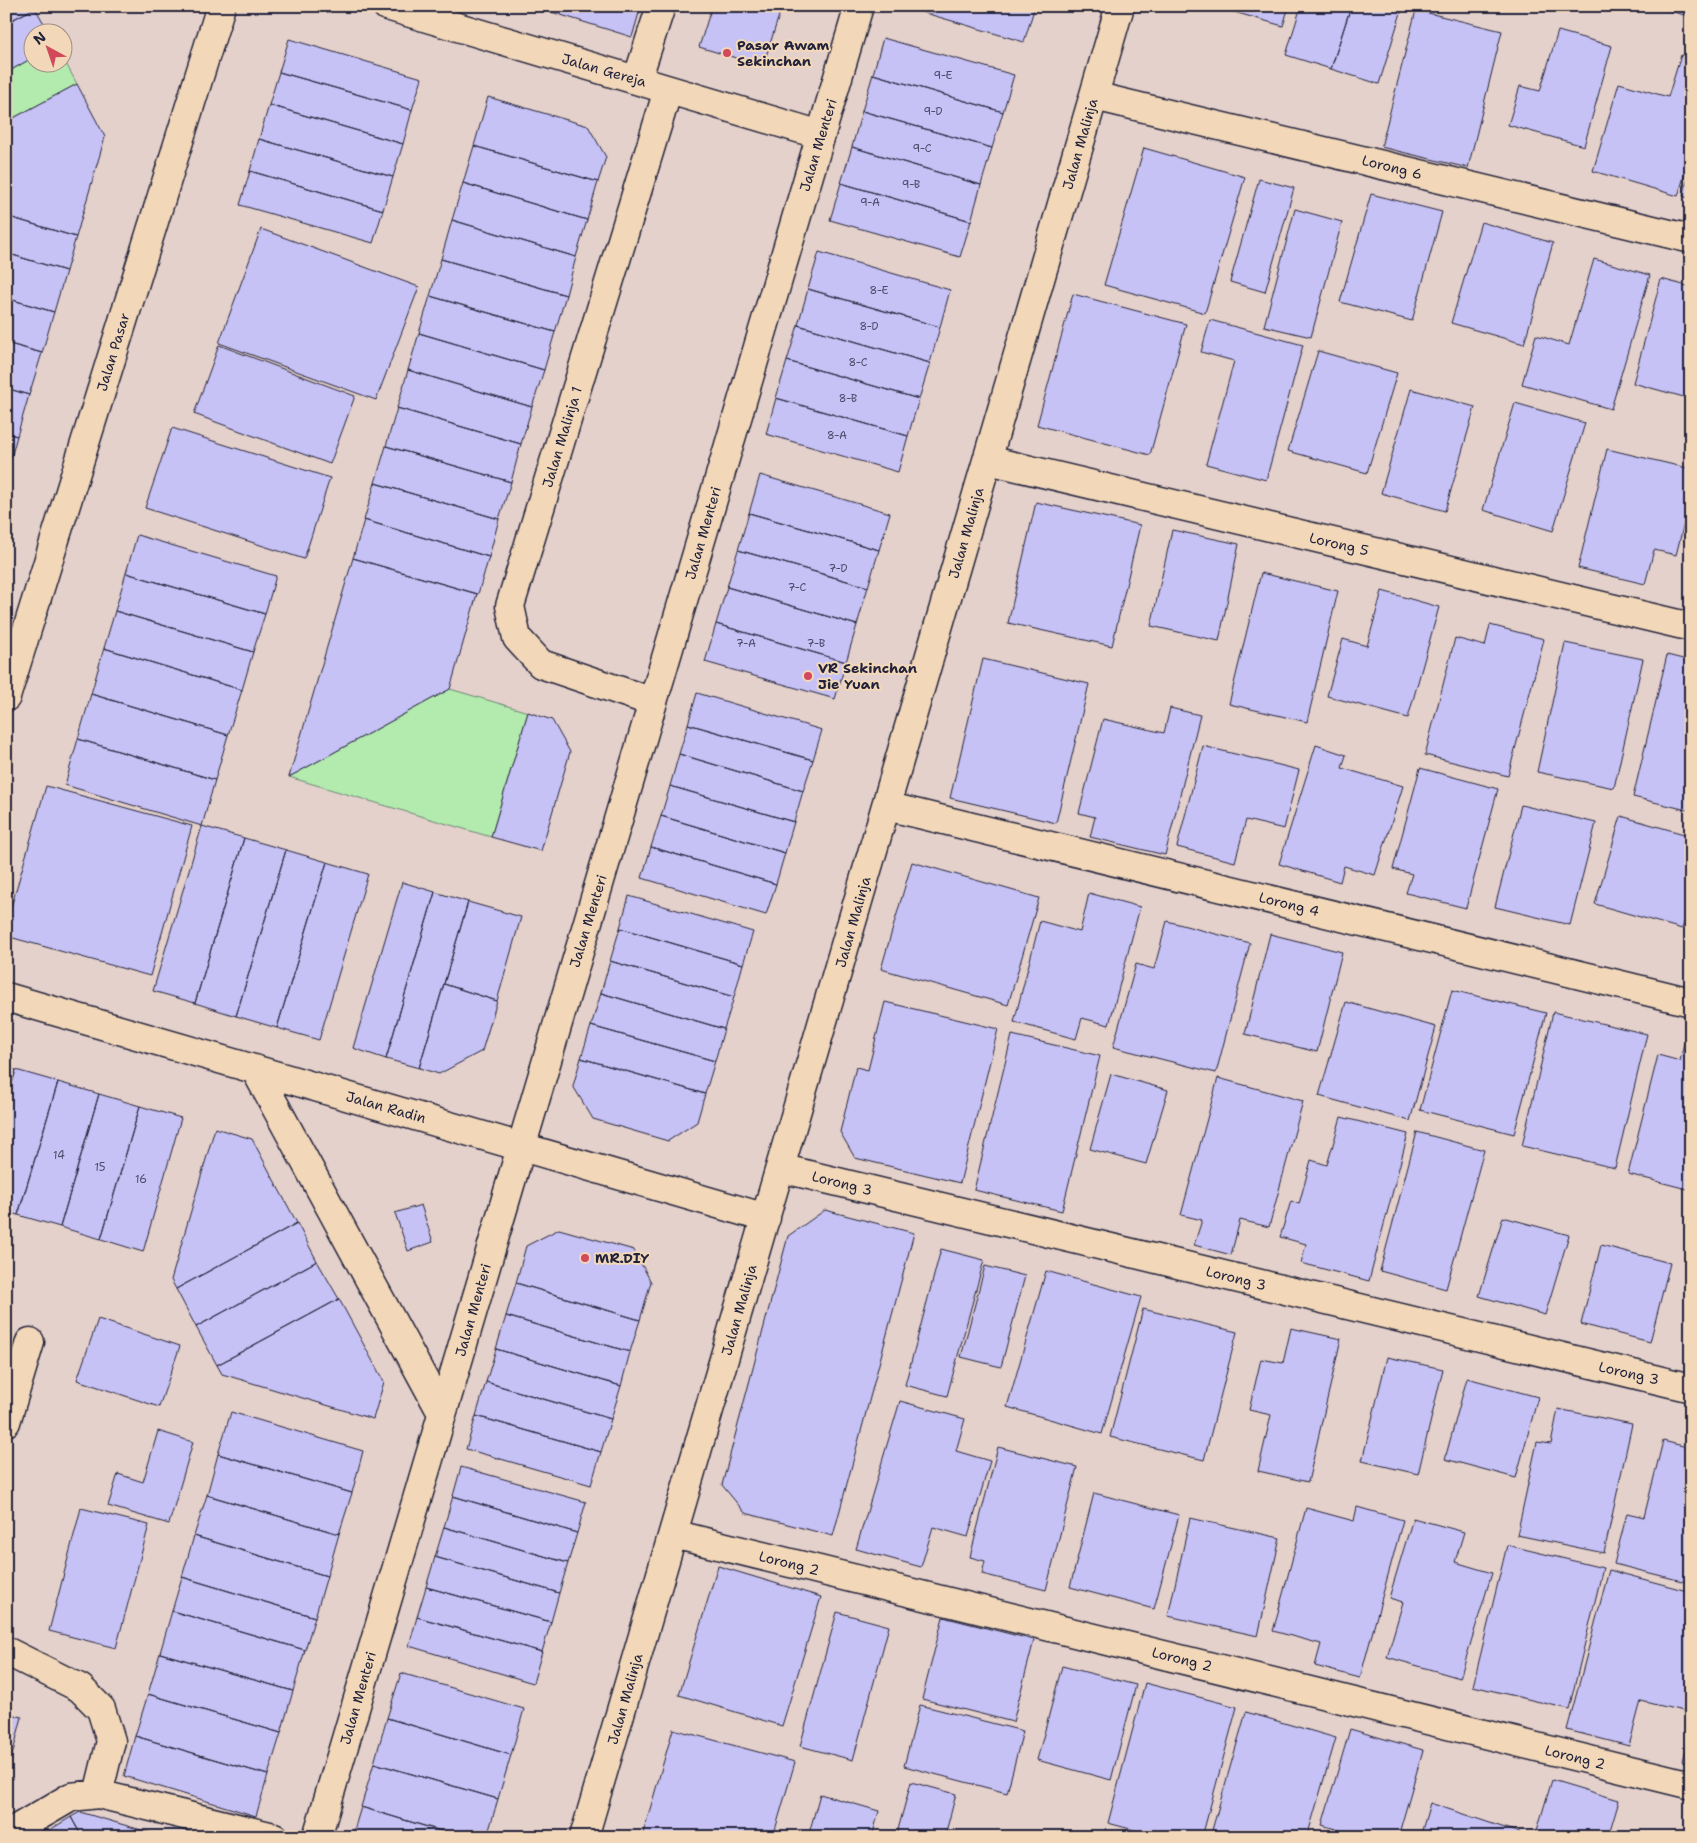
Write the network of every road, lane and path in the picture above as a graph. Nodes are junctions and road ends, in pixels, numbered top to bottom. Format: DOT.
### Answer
graph roads {
  1 [pos="221,6"];
  2 [pos="386,6"];
  3 [pos="661,6"];
  4 [pos="859,6"];
  5 [pos="1120,6"];
  6 [pos="637,80"];
  7 [pos="668,90"];
  8 [pos="1094,96"];
  9 [pos="821,135"];
  10 [pos="1691,239"];
  11 [pos="988,460"];
  12 [pos="1691,627"];
  13 [pos="8,683"];
  14 [pos="653,702"];
  15 [pos="886,806"];
  16 [pos="6,997"];
  17 [pos="1691,1002"];
  18 [pos="255,1069"];
  19 [pos="521,1146"];
  20 [pos="780,1168"];
  21 [pos="766,1218"];
  22 [pos="30,1342"];
  23 [pos="1691,1388"];
  24 [pos="442,1413"];
  25 [pos="6,1422"];
  26 [pos="673,1534"];
  27 [pos="6,1651"];
  28 [pos="1691,1786"];
  29 [pos="98,1794"];
  30 [pos="6,1835"];
  31 [pos="274,1837"];
  32 [pos="317,1837"];
  33 [pos="584,1837"];
  1 -- 13 [label="street, Jalan Pasar"];
  2 -- 6 [label="street, Jalan Gereja"];
  3 -- 6 [label="street"];
  4 -- 9 [label="street, Jalan Menteri"];
  5 -- 8 [label="street, Jalan Malinja"];
  6 -- 7 [label="street, Jalan Gereja"];
  7 -- 9 [label="street, Jalan Gereja"];
  7 -- 14 [label="street, Jalan Malinja 1"];
  8 -- 10 [label="street, Lorong 6"];
  8 -- 11 [label="street, Jalan Malinja"];
  9 -- 14 [label="street, Jalan Menteri"];
  11 -- 12 [label="street, Lorong 5"];
  11 -- 15 [label="street, Jalan Malinja"];
  14 -- 19 [label="street, Jalan Menteri"];
  15 -- 17 [label="street, Lorong 4"];
  15 -- 20 [label="street, Jalan Malinja"];
  16 -- 18 [label="street, Jalan Radin"];
  18 -- 19 [label="street, Jalan Radin"];
  18 -- 24 [label="street"];
  19 -- 21 [label="street, Jalan Radin"];
  19 -- 24 [label="street, Jalan Menteri"];
  20 -- 21 [label="street, Jalan Malinja"];
  20 -- 23 [label="street, Lorong 3"];
  21 -- 26 [label="street, Jalan Malinja"];
  22 -- 25 [label="street"];
  24 -- 32 [label="street, Jalan Menteri"];
  26 -- 28 [label="street, Lorong 2"];
  26 -- 33 [label="street, Jalan Malinja"];
  27 -- 29 [label="street"];
  29 -- 30 [label="street"];
  29 -- 31 [label="street"];
}
